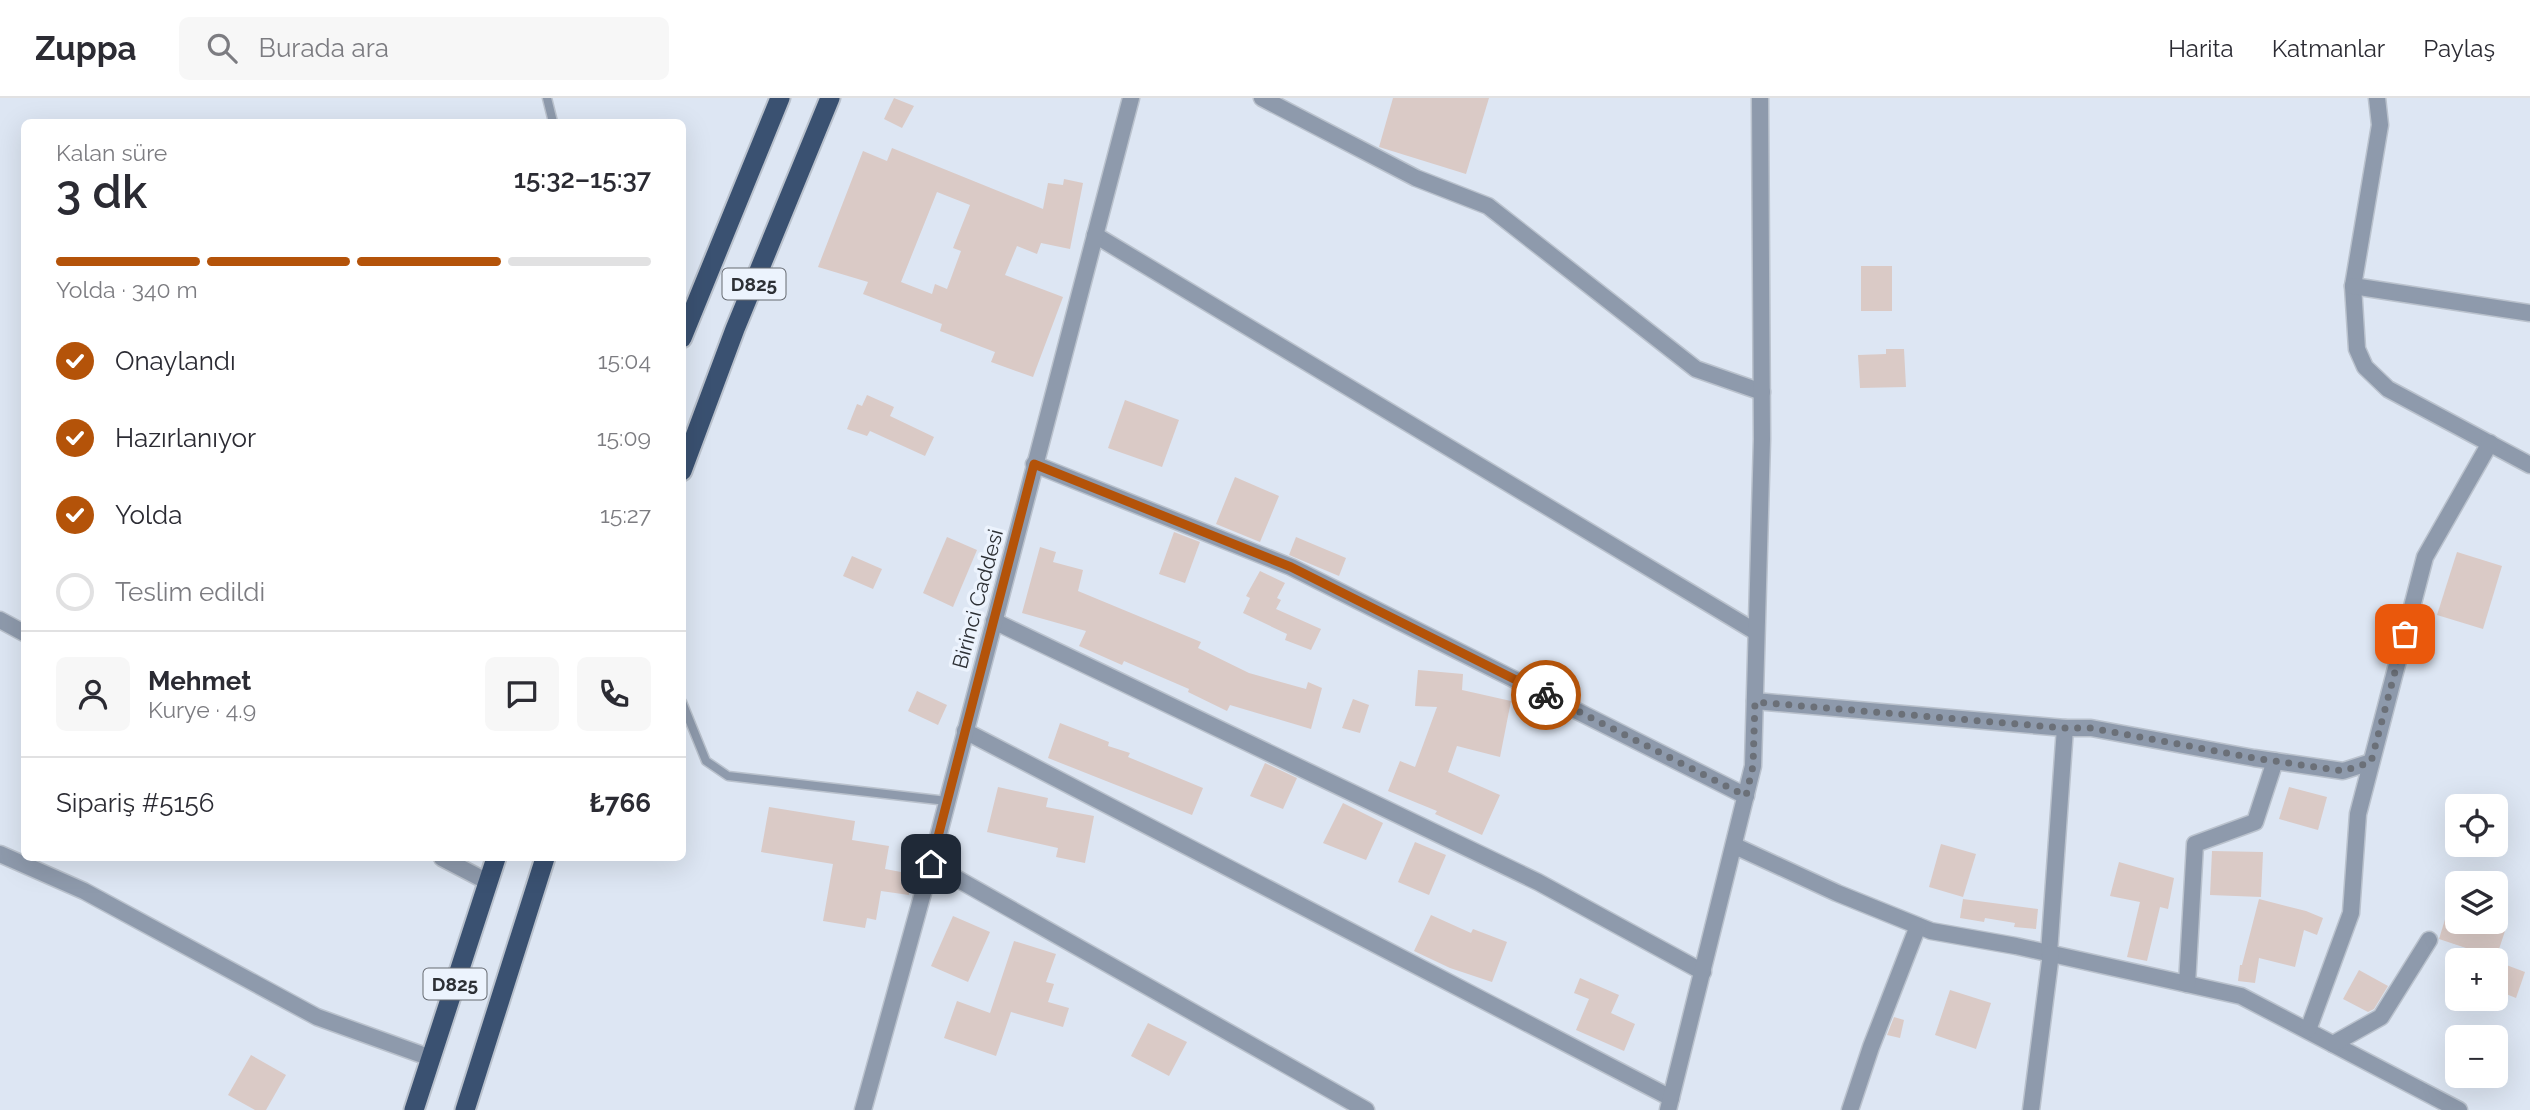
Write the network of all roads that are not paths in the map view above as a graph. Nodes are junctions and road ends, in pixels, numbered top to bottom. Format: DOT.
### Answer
graph roads {
  1 [pos="547,98"];
  2 [pos="780,98"];
  3 [pos="830,98"];
  4 [pos="1131,98"];
  5 [pos="1262,98"];
  6 [pos="1760,98"];
  7 [pos="2377,98"];
  8 [pos="552,119"];
  9 [pos="1095,235"];
  10 [pos="2353,286"];
  11 [pos="2530,313"];
  12 [pos="686,328"];
  13 [pos="1762,392"];
  14 [pos="2490,443"];
  15 [pos="686,460"];
  16 [pos="1034,464"];
  17 [pos="2530,465"];
  18 [pos="0,620"];
  19 [pos="994,621"];
  20 [pos="21,631"];
  21 [pos="1756,632"];
  22 [pos="1755,702"];
  23 [pos="686,712"];
  24 [pos="2065,728"];
  25 [pos="965,731"];
  26 [pos="2275,761"];
  27 [pos="2371,762"];
  28 [pos="1746,796"];
  29 [pos="947,801"];
  30 [pos="1735,846"];
  31 [pos="0,854"];
  32 [pos="448,861"];
  33 [pos="495,861"];
  34 [pos="544,861"];
  35 [pos="931,864"];
  36 [pos="488,882"];
  37 [pos="1918,926"];
  38 [pos="2429,940"];
  39 [pos="2050,953"];
  40 [pos="1703,972"];
  41 [pos="2187,984"];
  42 [pos="2308,1030"];
  43 [pos="2333,1044"];
  44 [pos="431,1058"];
  45 [pos="1670,1104"];
  46 [pos="414,1110"];
  47 [pos="465,1110"];
  48 [pos="863,1110"];
  49 [pos="1366,1110"];
  50 [pos="1850,1110"];
  51 [pos="2031,1110"];
  52 [pos="2459,1110"];
  1 -- 8 [label="lane"];
  2 -- 12 [label="highway, D825"];
  3 -- 15 [label="highway, D825"];
  4 -- 9 [label="street, Birinci Caddesi"];
  5 -- 13 [label="street"];
  6 -- 13 [label="street"];
  7 -- 10 [label="street"];
  9 -- 16 [label="street, Birinci Caddesi"];
  9 -- 21 [label="street"];
  10 -- 11 [label="street"];
  10 -- 14 [label="street"];
  13 -- 21 [label="street"];
  14 -- 17 [label="street"];
  14 -- 27 [label="street"];
  16 -- 19 [label="street, Birinci Caddesi"];
  16 -- 28 [label="street"];
  18 -- 20 [label="street"];
  19 -- 25 [label="street, Birinci Caddesi"];
  19 -- 40 [label="street"];
  21 -- 22 [label="street"];
  22 -- 24 [label="street"];
  22 -- 28 [label="street"];
  23 -- 29 [label="lane"];
  24 -- 26 [label="street"];
  24 -- 39 [label="street"];
  25 -- 29 [label="street, Birinci Caddesi"];
  25 -- 45 [label="street"];
  26 -- 27 [label="street"];
  26 -- 41 [label="street"];
  27 -- 42 [label="street"];
  28 -- 30 [label="street"];
  29 -- 35 [label="street, Birinci Caddesi"];
  30 -- 37 [label="street"];
  30 -- 40 [label="street"];
  31 -- 44 [label="street"];
  32 -- 36 [label="street"];
  33 -- 36 [label="highway, D825"];
  34 -- 47 [label="highway, D825"];
  35 -- 48 [label="street, Birinci Caddesi"];
  35 -- 49 [label="street"];
  36 -- 44 [label="highway, D825"];
  37 -- 39 [label="street"];
  37 -- 50 [label="street"];
  38 -- 43 [label="street"];
  39 -- 41 [label="street"];
  39 -- 51 [label="street"];
  40 -- 45 [label="street"];
  41 -- 42 [label="street"];
  42 -- 43 [label="street"];
  43 -- 52 [label="street"];
  44 -- 46 [label="highway, D825"];
}
